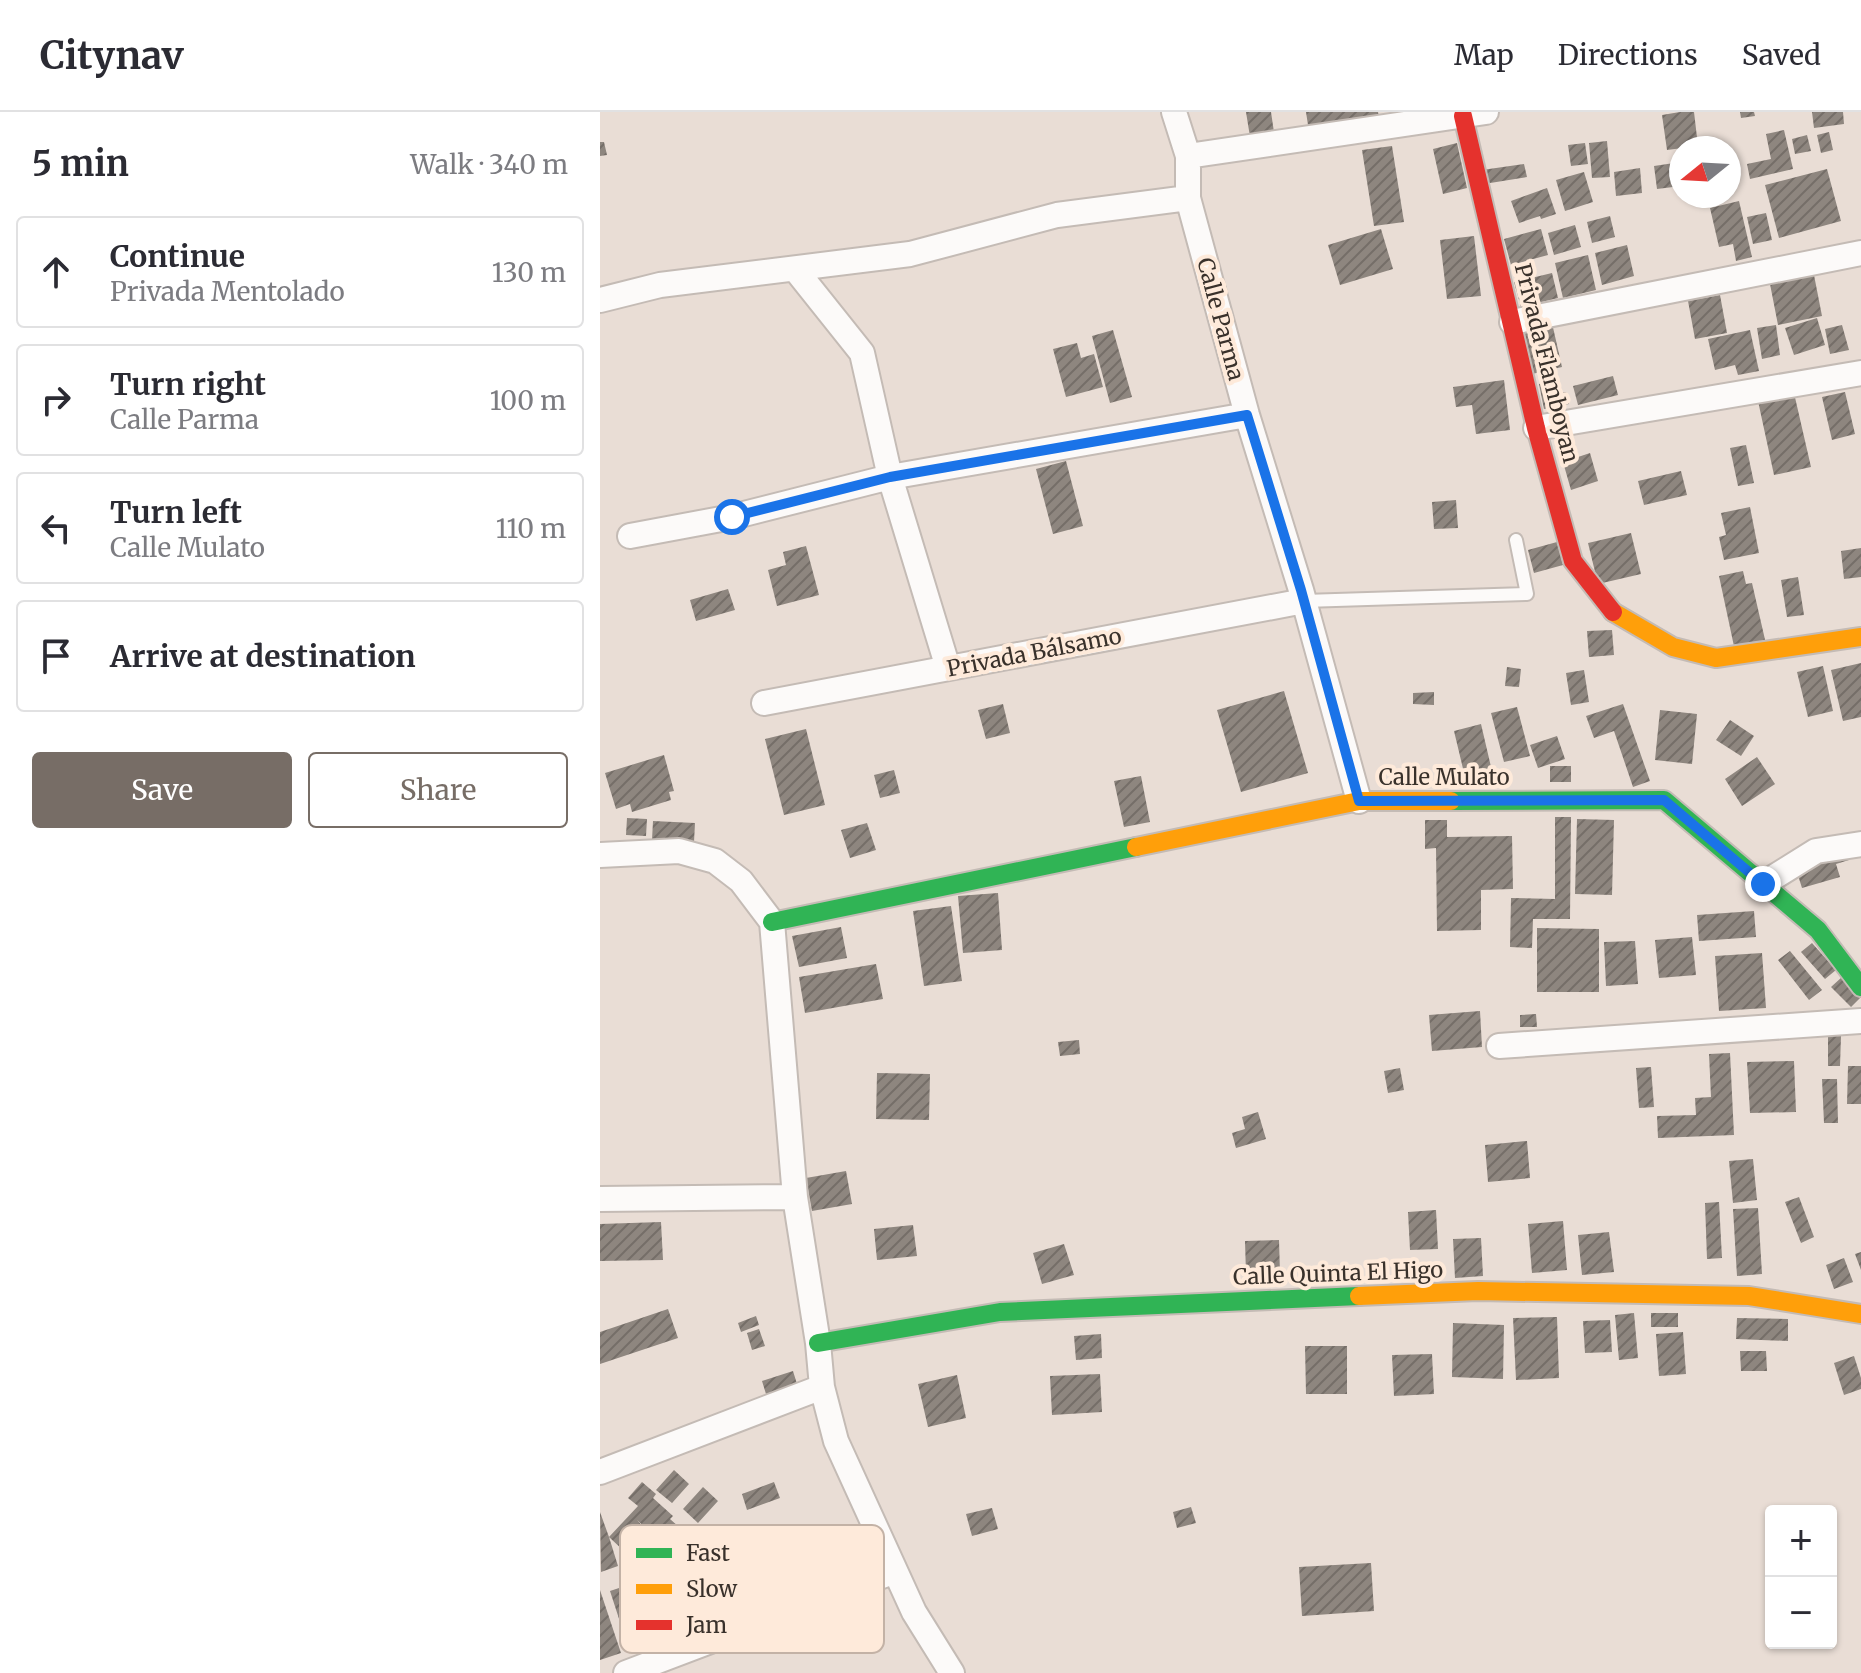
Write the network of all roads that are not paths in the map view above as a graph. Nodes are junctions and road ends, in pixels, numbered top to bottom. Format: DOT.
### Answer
graph roads {
  1 [pos="1174,112"];
  2 [pos="1474,114"];
  3 [pos="1188,156"];
  4 [pos="1188,198"];
  5 [pos="1861,253"];
  6 [pos="795,269"];
  7 [pos="600,300"];
  8 [pos="1512,322"];
  9 [pos="1861,373"];
  10 [pos="1247,415"];
  11 [pos="1536,428"];
  12 [pos="890,477"];
  13 [pos="630,536"];
  14 [pos="1516,540"];
  15 [pos="1304,601"];
  16 [pos="1861,637"];
  17 [pos="948,668"];
  18 [pos="764,703"];
  19 [pos="1359,801"];
  20 [pos="1861,844"];
  21 [pos="600,855"];
  22 [pos="1763,884"];
  23 [pos="772,922"];
  24 [pos="1861,987"];
  25 [pos="1861,1021"];
  26 [pos="1499,1046"];
  27 [pos="795,1197"];
  28 [pos="600,1199"];
  29 [pos="1861,1314"];
  30 [pos="818,1343"];
  31 [pos="822,1387"];
  32 [pos="600,1472"];
  33 [pos="874,1525"];
  34 [pos="884,1547"];
  35 [pos="895,1571"];
  36 [pos="884,1575"];
  37 [pos="679,1653"];
  38 [pos="626,1673"];
  39 [pos="952,1673"];
  1 -- 3 [label="street, Calle Parma"];
  2 -- 3 [label="street"];
  2 -- 8 [label="street, Privada Flamboyan"];
  3 -- 4 [label="street, Calle Parma"];
  4 -- 6 [label="street"];
  4 -- 10 [label="street, Calle Parma"];
  5 -- 8 [label="street"];
  6 -- 7 [label="street"];
  6 -- 12 [label="street"];
  8 -- 11 [label="street, Privada Flamboyan"];
  9 -- 11 [label="street"];
  10 -- 12 [label="street"];
  10 -- 15 [label="street, Calle Parma"];
  11 -- 16 [label="street, Privada Flamboyan"];
  12 -- 13 [label="street"];
  12 -- 17 [label="street"];
  14 -- 15 [label="lane"];
  15 -- 17 [label="street, Privada Bálsamo"];
  15 -- 19 [label="street, Calle Parma"];
  17 -- 18 [label="street, Privada Bálsamo"];
  19 -- 22 [label="street, Calle Mulato"];
  19 -- 23 [label="street, Calle Mulato"];
  20 -- 22 [label="street"];
  21 -- 23 [label="street"];
  22 -- 24 [label="street, Calle Mulato"];
  23 -- 27 [label="street"];
  25 -- 26 [label="street"];
  27 -- 28 [label="street"];
  27 -- 30 [label="street"];
  29 -- 30 [label="street, Calle Quinta El Higo"];
  30 -- 31 [label="street"];
  31 -- 32 [label="street"];
  31 -- 33 [label="street"];
  34 -- 35 [label="street"];
  35 -- 36 [label="street"];
  35 -- 39 [label="street"];
  37 -- 38 [label="street"];
}
